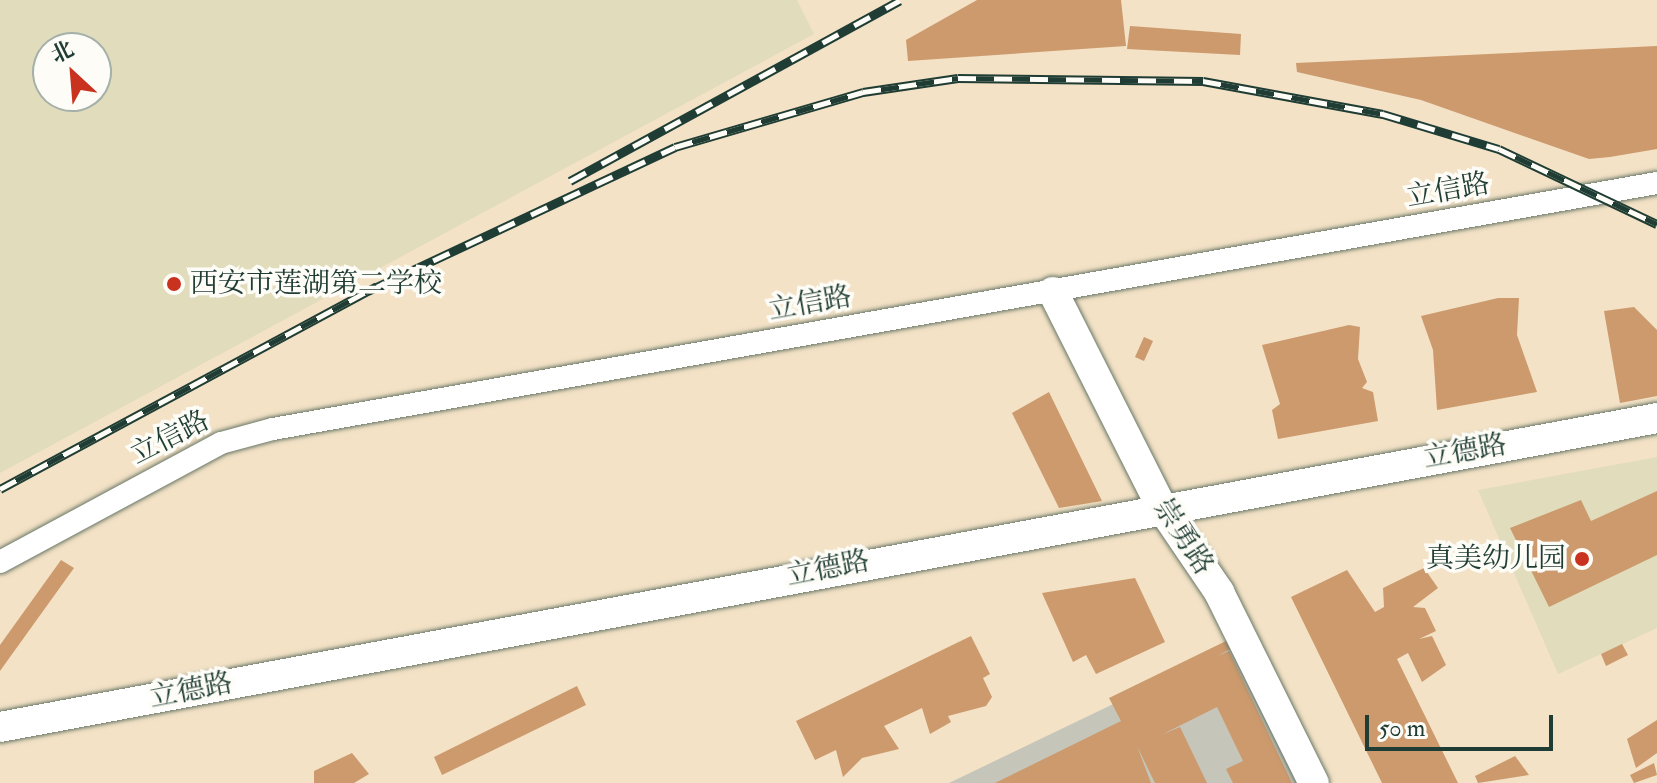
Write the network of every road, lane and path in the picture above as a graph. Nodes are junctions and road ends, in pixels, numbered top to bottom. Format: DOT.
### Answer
graph roads {
  1 [pos="1657,183"];
  2 [pos="1053,292"];
  3 [pos="1657,418"];
  4 [pos="1162,508"];
  5 [pos="0,562"];
  6 [pos="0,727"];
  7 [pos="1314,783"];
  1 -- 2 [label="street, 立信路"];
  2 -- 4 [label="street, 崇勇路"];
  2 -- 5 [label="street, 立信路"];
  3 -- 4 [label="street, 立德路"];
  4 -- 6 [label="street, 立德路"];
  4 -- 7 [label="street, 崇勇路"];
}
